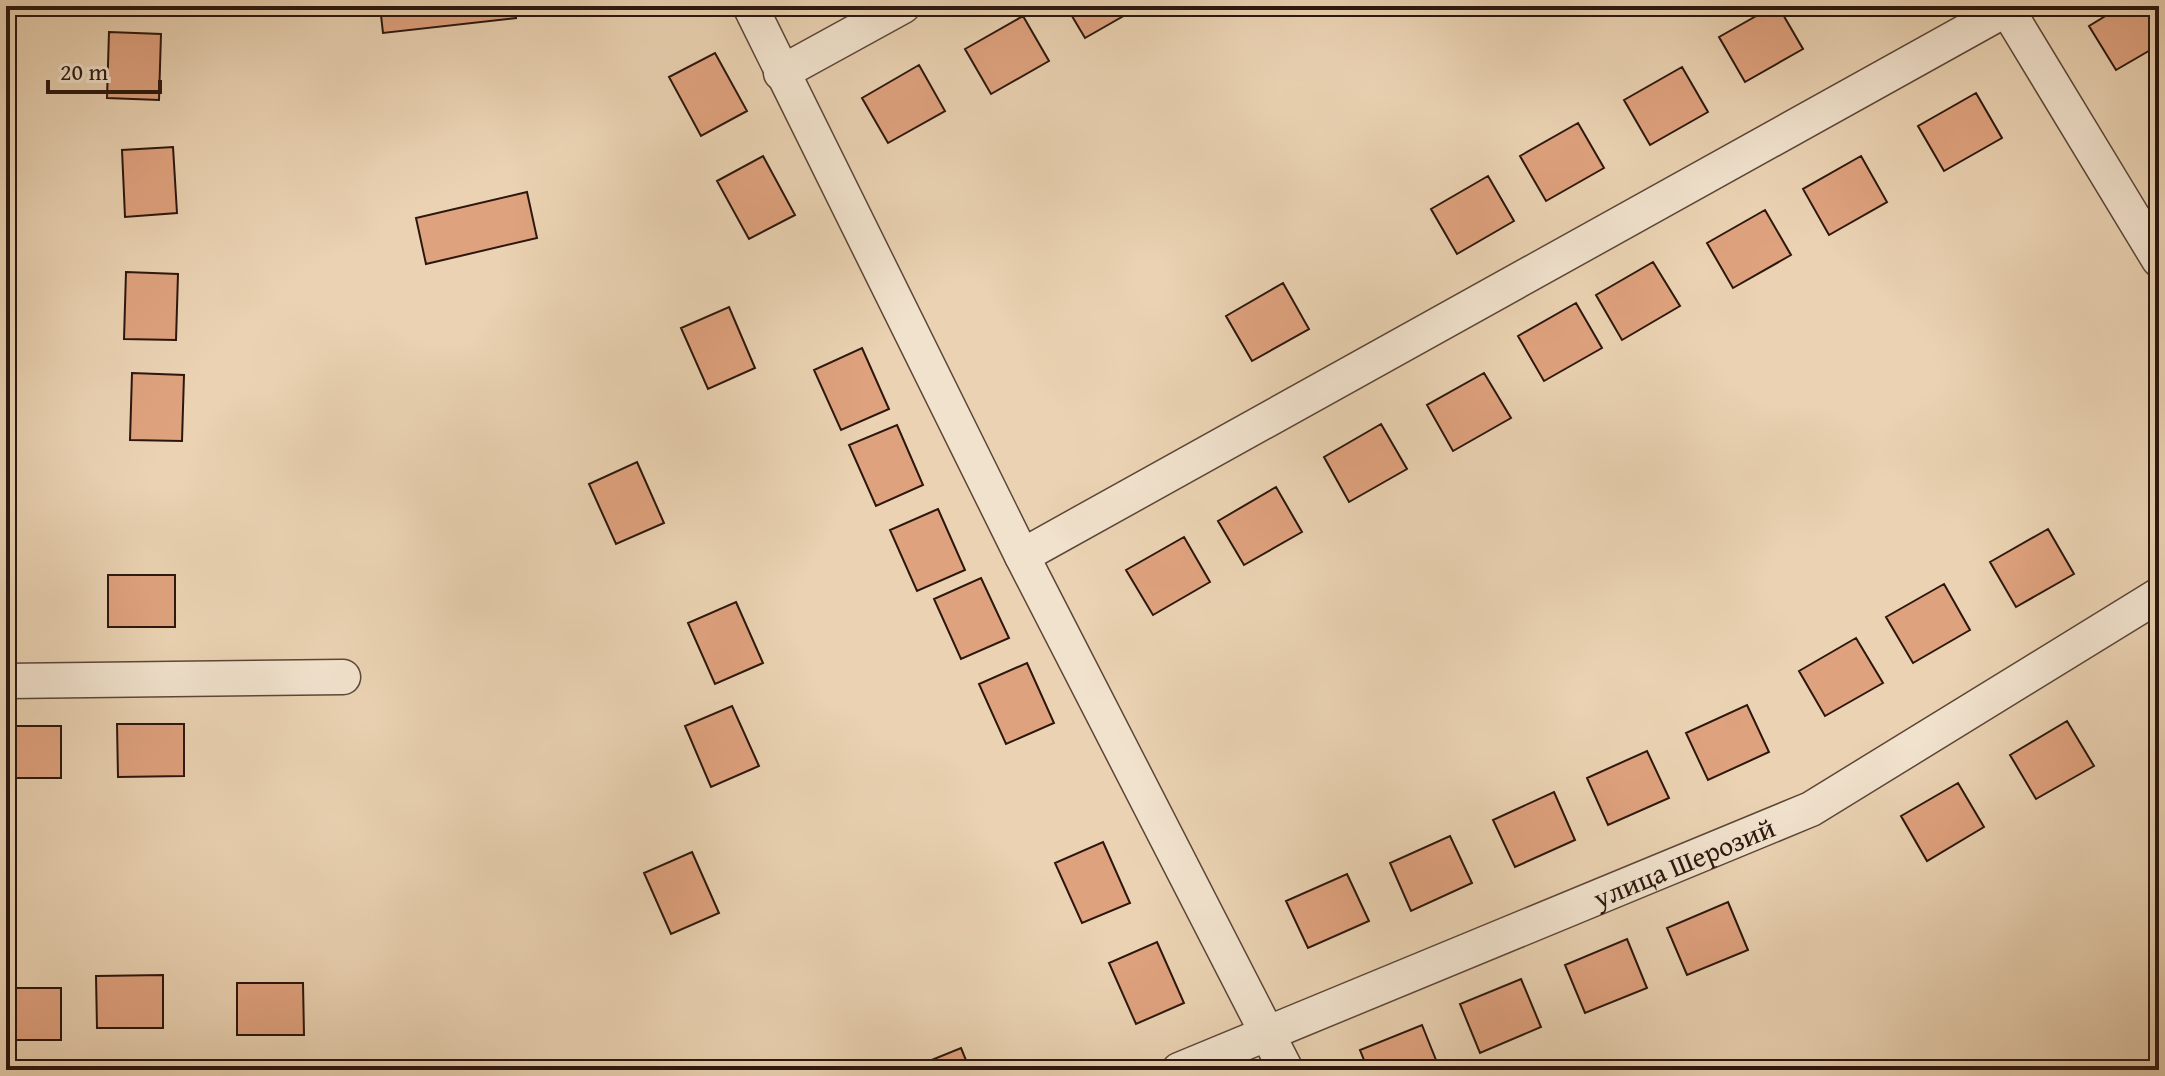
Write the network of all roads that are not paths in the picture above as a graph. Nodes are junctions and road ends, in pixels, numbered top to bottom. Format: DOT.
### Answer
graph roads {
  1 [pos="750,6"];
  2 [pos="903,6"];
  3 [pos="2008,7"];
  4 [pos="781,73"];
  5 [pos="2159,260"];
  6 [pos="1022,556"];
  7 [pos="2159,595"];
  8 [pos="343,677"];
  9 [pos="6,681"];
  10 [pos="1267,1034"];
  11 [pos="1179,1070"];
  12 [pos="1286,1070"];
  1 -- 4 [label="street"];
  2 -- 4 [label="street"];
  3 -- 5 [label="street"];
  3 -- 6 [label="street"];
  4 -- 6 [label="street"];
  6 -- 10 [label="street"];
  7 -- 10 [label="street, улица Шерозий"];
  8 -- 9 [label="street"];
  10 -- 11 [label="street, улица Шерозий"];
  10 -- 12 [label="street"];
}
